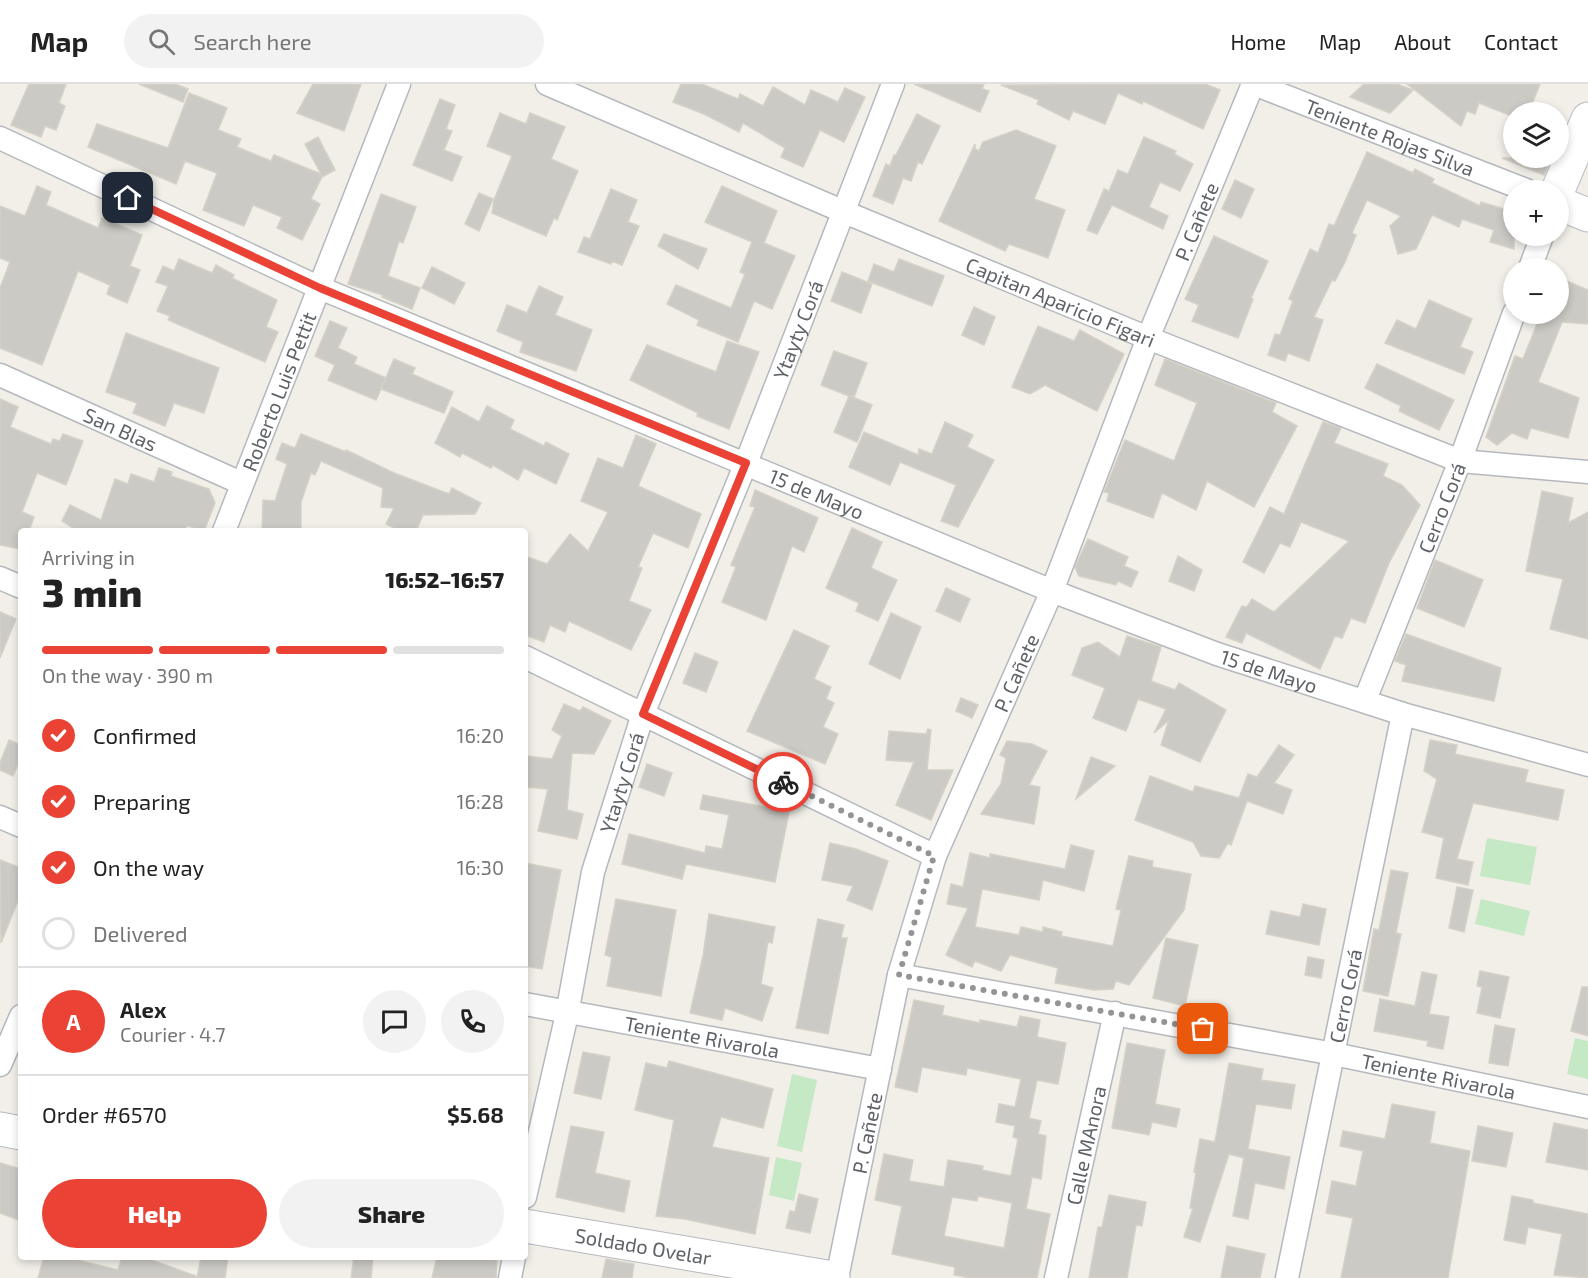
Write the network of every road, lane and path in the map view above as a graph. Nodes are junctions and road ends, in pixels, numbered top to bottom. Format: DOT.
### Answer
graph roads {
  1 [pos="399,84"];
  2 [pos="547,84"];
  3 [pos="893,84"];
  4 [pos="1254,84"];
  5 [pos="1588,119"];
  6 [pos="0,138"];
  7 [pos="1562,180"];
  8 [pos="1503,181"];
  9 [pos="1569,207"];
  10 [pos="842,211"];
  11 [pos="1588,215"];
  12 [pos="320,288"];
  13 [pos="1510,324"];
  14 [pos="1148,338"];
  15 [pos="0,375"];
  16 [pos="1460,461"];
  17 [pos="746,463"];
  18 [pos="1588,472"];
  19 [pos="241,483"];
  20 [pos="225,528"];
  21 [pos="0,578"];
  22 [pos="18,586"];
  23 [pos="1052,591"];
  24 [pos="528,658"];
  25 [pos="1365,700"];
  26 [pos="643,714"];
  27 [pos="1403,714"];
  28 [pos="1588,765"];
  29 [pos="0,817"];
  30 [pos="18,825"];
  31 [pos="934,856"];
  32 [pos="899,975"];
  33 [pos="528,1005"];
  34 [pos="1115,1013"];
  35 [pos="567,1014"];
  36 [pos="18,1023"];
  37 [pos="1334,1054"];
  38 [pos="0,1065"];
  39 [pos="879,1069"];
  40 [pos="1588,1107"];
  41 [pos="0,1129"];
  42 [pos="18,1132"];
  43 [pos="528,1184"];
  44 [pos="528,1227"];
  45 [pos="513,1260"];
  46 [pos="510,1278"];
  47 [pos="835,1278"];
  48 [pos="1056,1278"];
  49 [pos="1287,1278"];
  1 -- 12 [label="street, Roberto Luis Pettit"];
  2 -- 10 [label="street, Capitan Aparicio Figari"];
  3 -- 10 [label="street, Ytayty Corá"];
  4 -- 8 [label="street, Teniente Rojas Silva"];
  4 -- 14 [label="street, P. Cañete"];
  5 -- 7 [label="main road"];
  6 -- 12 [label="street, 15 de Mayo"];
  9 -- 11 [label="main road"];
  10 -- 14 [label="street, Capitan Aparicio Figari"];
  10 -- 17 [label="street, Ytayty Corá"];
  12 -- 17 [label="street, 15 de Mayo"];
  12 -- 19 [label="street, Roberto Luis Pettit"];
  13 -- 16 [label="street, Cerro Corá"];
  14 -- 16 [label="street, Capitan Aparicio Figari"];
  14 -- 23 [label="street, P. Cañete"];
  15 -- 19 [label="street, San Blas"];
  16 -- 18 [label="street, Capitan Aparicio Figari"];
  16 -- 25 [label="street, Cerro Corá"];
  17 -- 23 [label="street, 15 de Mayo"];
  17 -- 26 [label="street, Ytayty Corá"];
  19 -- 20 [label="street, Roberto Luis Pettit"];
  21 -- 22 [label="street"];
  23 -- 25 [label="street, 15 de Mayo"];
  23 -- 31 [label="street, P. Cañete"];
  24 -- 26 [label="street"];
  25 -- 27 [label="street, 15 de Mayo"];
  26 -- 31 [label="street"];
  26 -- 35 [label="street, Ytayty Corá"];
  27 -- 28 [label="street, 15 de Mayo"];
  27 -- 37 [label="street, Cerro Corá"];
  29 -- 30 [label="street"];
  31 -- 32 [label="street, P. Cañete"];
  32 -- 34 [label="street, Teniente Rivarola"];
  32 -- 39 [label="street, P. Cañete"];
  33 -- 35 [label="street, Teniente Rivarola"];
  34 -- 37 [label="street, Teniente Rivarola"];
  34 -- 48 [label="street, Calle MAnora"];
  35 -- 39 [label="street, Teniente Rivarola"];
  35 -- 43 [label="street, Ytayty Corá"];
  36 -- 38 [label="street"];
  37 -- 40 [label="street, Teniente Rivarola"];
  37 -- 49 [label="street, Cerro Corá"];
  39 -- 47 [label="street, P. Cañete"];
  41 -- 42 [label="main road"];
  44 -- 47 [label="main road, Soldado Ovelar"];
  45 -- 46 [label="street"];
}
